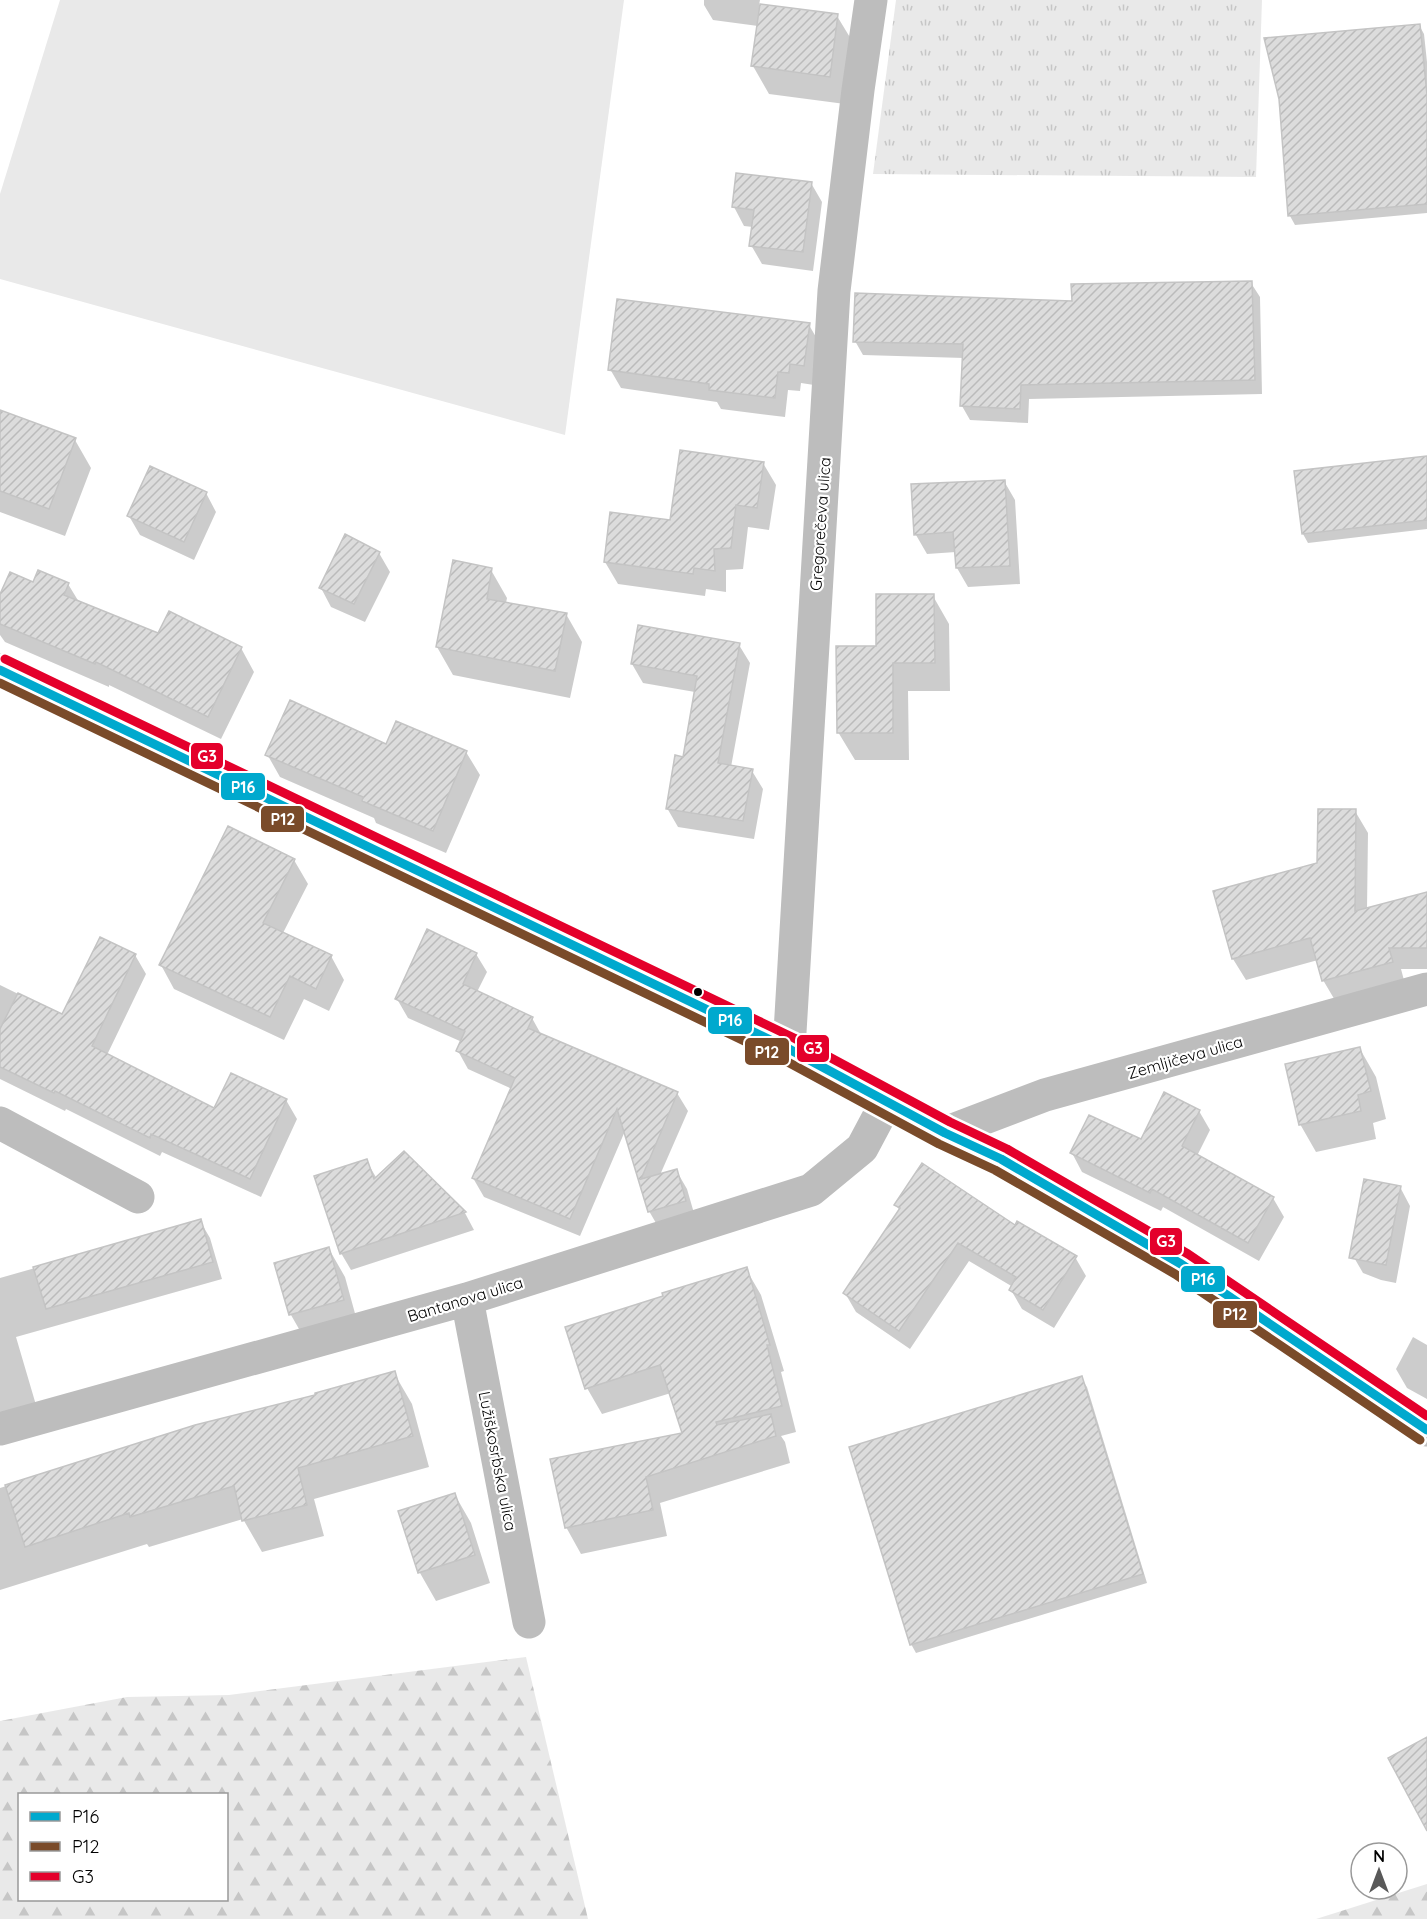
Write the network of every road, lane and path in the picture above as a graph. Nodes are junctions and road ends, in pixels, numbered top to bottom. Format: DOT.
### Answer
graph roads {
  1 [pos="871,0"];
  2 [pos="0,670"];
  3 [pos="1427,989"];
  4 [pos="789,1049"];
  5 [pos="887,1101"];
  6 [pos="0,1123"];
  7 [pos="945,1133"];
  8 [pos="138,1197"];
  9 [pos="467,1299"];
  10 [pos="0,1429"];
  11 [pos="1427,1430"];
  12 [pos="529,1622"];
  1 -- 4 [label="street, Gregorečeva ulica"];
  2 -- 4 [label="street"];
  3 -- 7 [label="street, Zemljičeva ulica"];
  4 -- 5 [label="street"];
  5 -- 7 [label="street"];
  5 -- 9 [label="street, Bantanova ulica"];
  6 -- 8 [label="street"];
  7 -- 11 [label="street"];
  9 -- 10 [label="street, Bantanova ulica"];
  9 -- 12 [label="street, Lužiškosrbska ulica"];
}
